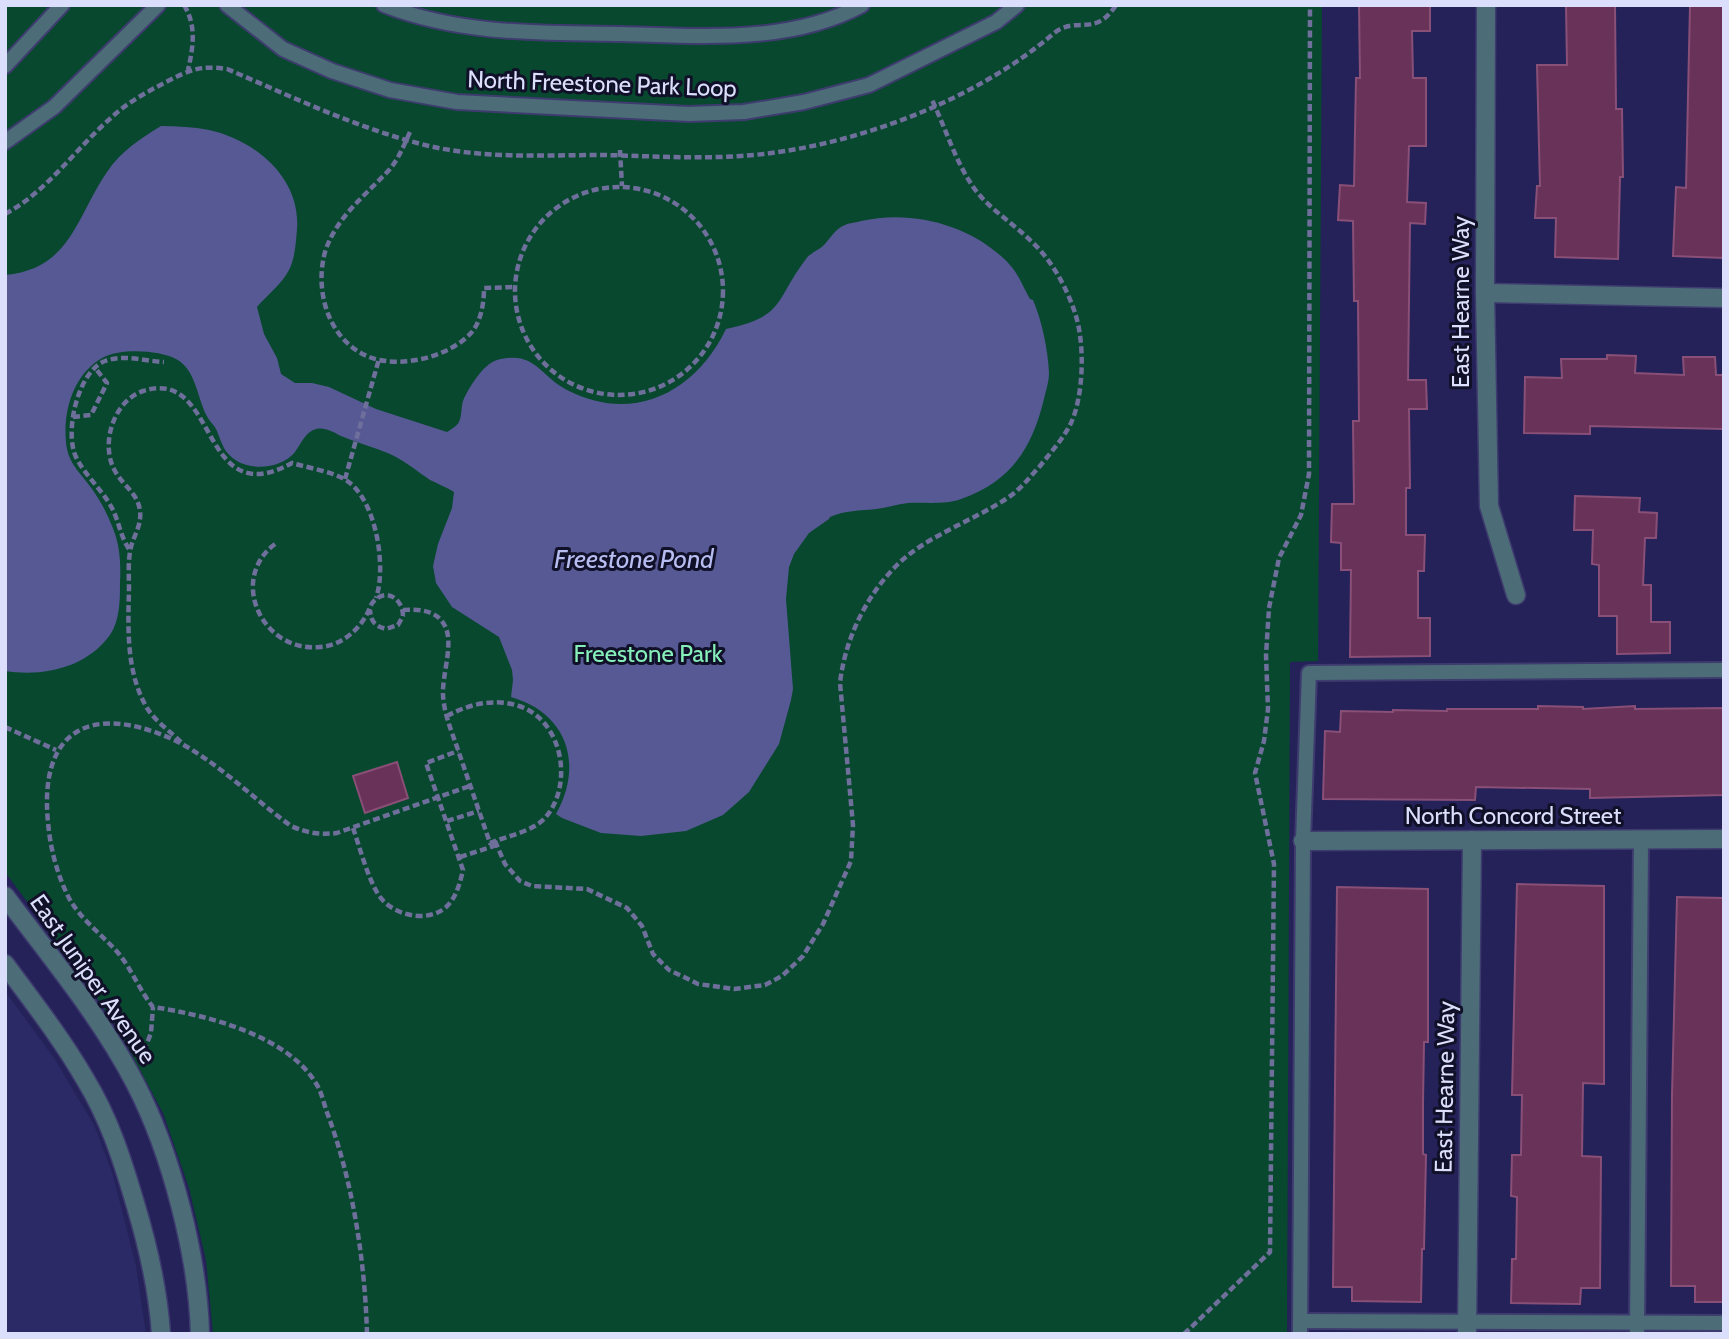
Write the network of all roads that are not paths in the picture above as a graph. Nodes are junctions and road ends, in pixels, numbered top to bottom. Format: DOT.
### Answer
graph roads {
  1 [pos="61,5"];
  2 [pos="158,5"];
  3 [pos="227,5"];
  4 [pos="384,5"];
  5 [pos="862,5"];
  6 [pos="1017,5"];
  7 [pos="1486,5"];
  8 [pos="5,66"];
  9 [pos="5,142"];
  10 [pos="1485,293"];
  11 [pos="1724,298"];
  12 [pos="1516,595"];
  13 [pos="1724,670"];
  14 [pos="1724,839"];
  15 [pos="1472,840"];
  16 [pos="1303,841"];
  17 [pos="1641,841"];
  18 [pos="5,895"];
  19 [pos="5,964"];
  20 [pos="1724,1323"];
  21 [pos="1300,1327"];
  22 [pos="1467,1327"];
  23 [pos="1637,1328"];
  24 [pos="161,1334"];
  25 [pos="200,1334"];
  1 -- 8 [label="lane"];
  2 -- 9 [label="lane"];
  3 -- 6 [label="lane, North Freestone Park Loop"];
  4 -- 5 [label="lane, North Freestone Park Loop"];
  7 -- 10 [label="street, East Hearne Way"];
  10 -- 11 [label="street"];
  10 -- 12 [label="street, East Hearne Way"];
  13 -- 16 [label="lane"];
  14 -- 17 [label="street, North Concord Street"];
  15 -- 16 [label="street, North Concord Street"];
  15 -- 17 [label="street, North Concord Street"];
  15 -- 22 [label="street, East Hearne Way"];
  16 -- 21 [label="lane"];
  17 -- 23 [label="lane"];
  18 -- 25 [label="street, East Juniper Avenue"];
  19 -- 24 [label="street"];
  20 -- 23 [label="lane"];
  21 -- 22 [label="lane"];
  22 -- 23 [label="lane"];
}
